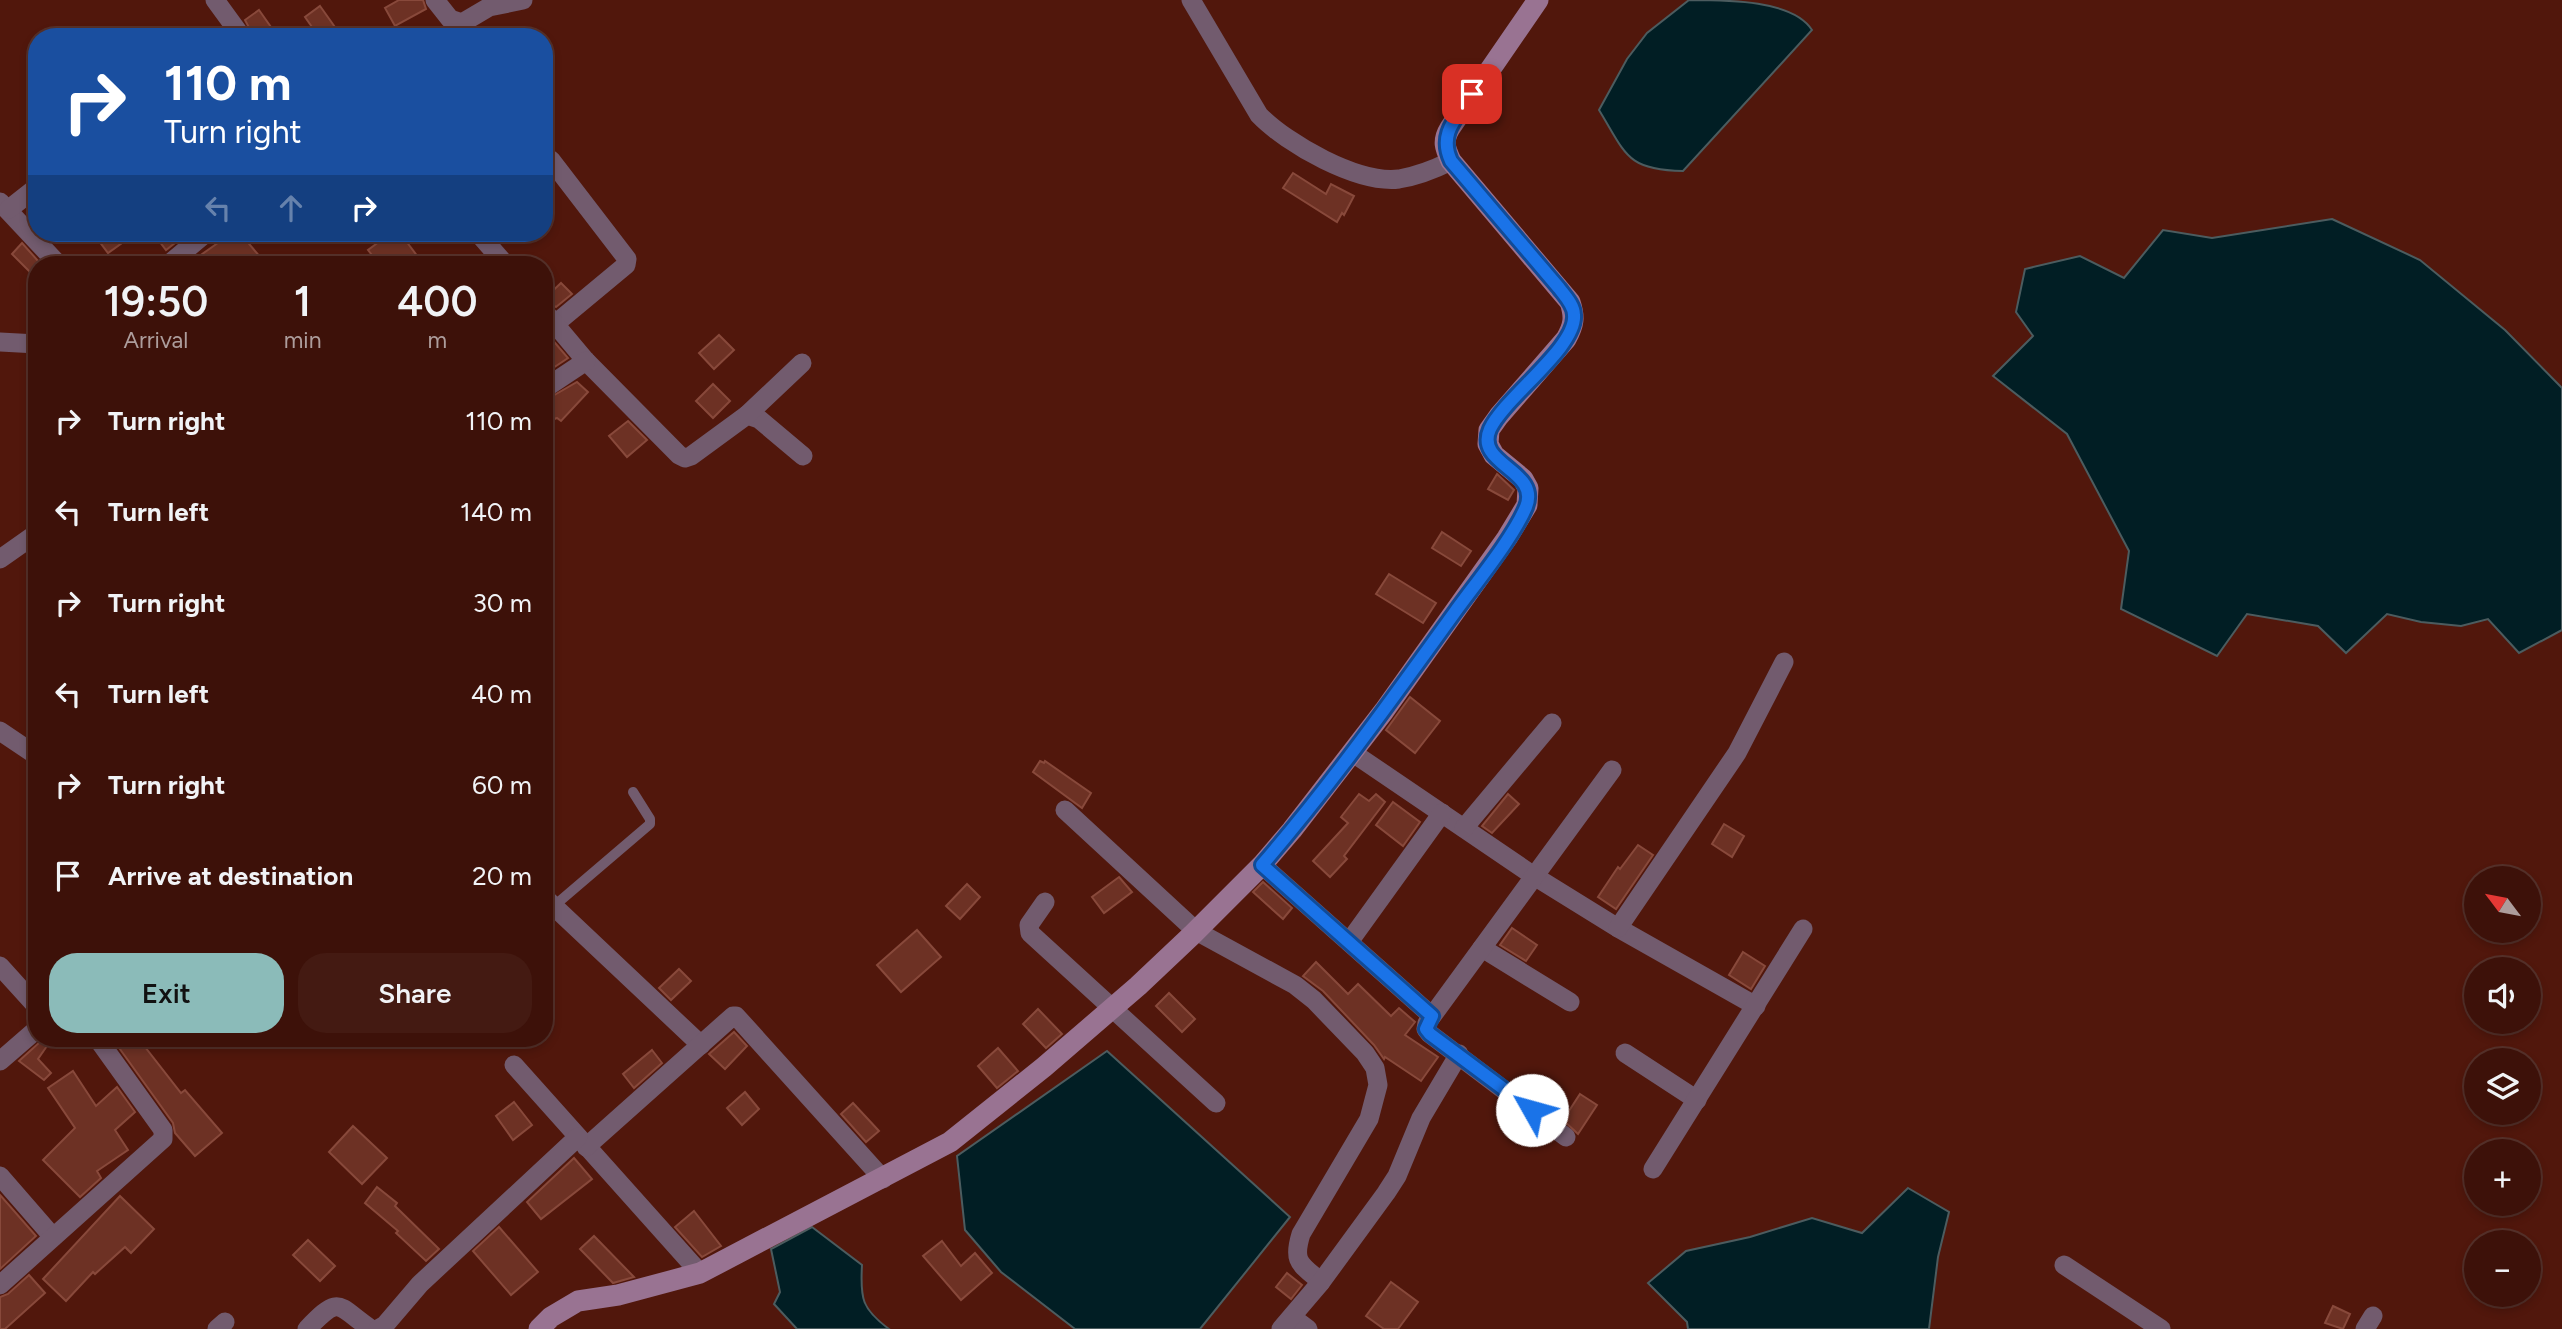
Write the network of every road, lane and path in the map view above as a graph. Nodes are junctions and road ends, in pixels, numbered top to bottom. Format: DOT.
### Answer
graph roads {
  1 [pos="215,0"];
  2 [pos="435,0"];
  3 [pos="523,0"];
  4 [pos="1191,0"];
  5 [pos="1538,0"];
  6 [pos="235,28"];
  7 [pos="1451,161"];
  8 [pos="553,162"];
  9 [pos="28,192"];
  10 [pos="4,205"];
  11 [pos="28,231"];
  12 [pos="38,242"];
  13 [pos="195,242"];
  14 [pos="486,242"];
  15 [pos="51,256"];
  16 [pos="179,256"];
  17 [pos="498,256"];
  18 [pos="553,315"];
  19 [pos="553,321"];
  20 [pos="0,342"];
  21 [pos="28,344"];
  22 [pos="586,360"];
  23 [pos="802,363"];
  24 [pos="553,383"];
  25 [pos="747,415"];
  26 [pos="803,456"];
  27 [pos="28,539"];
  28 [pos="0,559"];
  29 [pos="1784,662"];
  30 [pos="1552,723"];
  31 [pos="0,731"];
  32 [pos="28,750"];
  33 [pos="1353,753"];
  34 [pos="1612,770"];
  35 [pos="633,792"];
  36 [pos="1065,810"];
  37 [pos="1442,813"];
  38 [pos="1464,828"];
  39 [pos="1262,865"];
  40 [pos="1534,876"];
  41 [pos="553,898"];
  42 [pos="1045,902"];
  43 [pos="553,905"];
  44 [pos="1618,928"];
  45 [pos="1804,929"];
  46 [pos="1196,931"];
  47 [pos="1349,942"];
  48 [pos="1482,948"];
  49 [pos="0,965"];
  50 [pos="28,997"];
  51 [pos="1570,1002"];
  52 [pos="1756,1006"];
  53 [pos="1111,1009"];
  54 [pos="1432,1016"];
  55 [pos="28,1037"];
  56 [pos="701,1045"];
  57 [pos="103,1047"];
  58 [pos="1625,1053"];
  59 [pos="1460,1054"];
  60 [pos="0,1061"];
  61 [pos="514,1065"];
  62 [pos="1697,1100"];
  63 [pos="1216,1103"];
  64 [pos="1566,1137"];
  65 [pos="582,1142"];
  66 [pos="1653,1169"];
  67 [pos="0,1176"];
  68 [pos="883,1178"];
  69 [pos="53,1237"];
  70 [pos="2064,1265"];
  71 [pos="700,1273"];
  72 [pos="1321,1282"];
  73 [pos="0,1285"];
  74 [pos="1287,1323"];
  75 [pos="307,1329"];
  76 [pos="371,1329"];
  77 [pos="378,1329"];
  78 [pos="539,1329"];
  79 [pos="1308,1329"];
  80 [pos="2161,1329"];
  1 -- 6 [label="street"];
  2 -- 3 [label="street"];
  4 -- 7 [label="street"];
  5 -- 7 [label="street"];
  7 -- 33 [label="street"];
  8 -- 18 [label="street"];
  9 -- 10 [label="street"];
  10 -- 11 [label="street"];
  12 -- 15 [label="street"];
  13 -- 16 [label="street"];
  14 -- 17 [label="street"];
  19 -- 22 [label="street"];
  20 -- 21 [label="street"];
  22 -- 24 [label="street"];
  22 -- 25 [label="street"];
  23 -- 25 [label="street"];
  25 -- 26 [label="street"];
  27 -- 28 [label="street"];
  29 -- 44 [label="street"];
  30 -- 38 [label="street"];
  31 -- 32 [label="street"];
  33 -- 37 [label="street"];
  33 -- 39 [label="street"];
  34 -- 40 [label="street"];
  35 -- 41 [label="lane"];
  36 -- 46 [label="street"];
  37 -- 38 [label="street"];
  37 -- 47 [label="street"];
  38 -- 40 [label="street"];
  39 -- 46 [label="street"];
  39 -- 47 [label="street"];
  40 -- 44 [label="street"];
  40 -- 48 [label="street"];
  42 -- 53 [label="street"];
  43 -- 56 [label="street"];
  44 -- 52 [label="street"];
  45 -- 52 [label="street"];
  46 -- 53 [label="street"];
  46 -- 72 [label="street"];
  47 -- 54 [label="street"];
  48 -- 51 [label="street"];
  48 -- 54 [label="street"];
  49 -- 50 [label="street"];
  52 -- 62 [label="street"];
  53 -- 63 [label="street"];
  53 -- 68 [label="street"];
  54 -- 59 [label="street"];
  55 -- 60 [label="street"];
  56 -- 65 [label="street"];
  56 -- 68 [label="street"];
  57 -- 69 [label="street"];
  58 -- 62 [label="street"];
  59 -- 64 [label="street"];
  59 -- 72 [label="street"];
  61 -- 65 [label="street"];
  62 -- 66 [label="street"];
  65 -- 71 [label="street"];
  65 -- 77 [label="street"];
  67 -- 69 [label="street"];
  68 -- 71 [label="street"];
  69 -- 73 [label="street"];
  70 -- 80 [label="street"];
  71 -- 78 [label="street"];
  72 -- 74 [label="street"];
  74 -- 79 [label="street"];
  75 -- 76 [label="street"];
}
